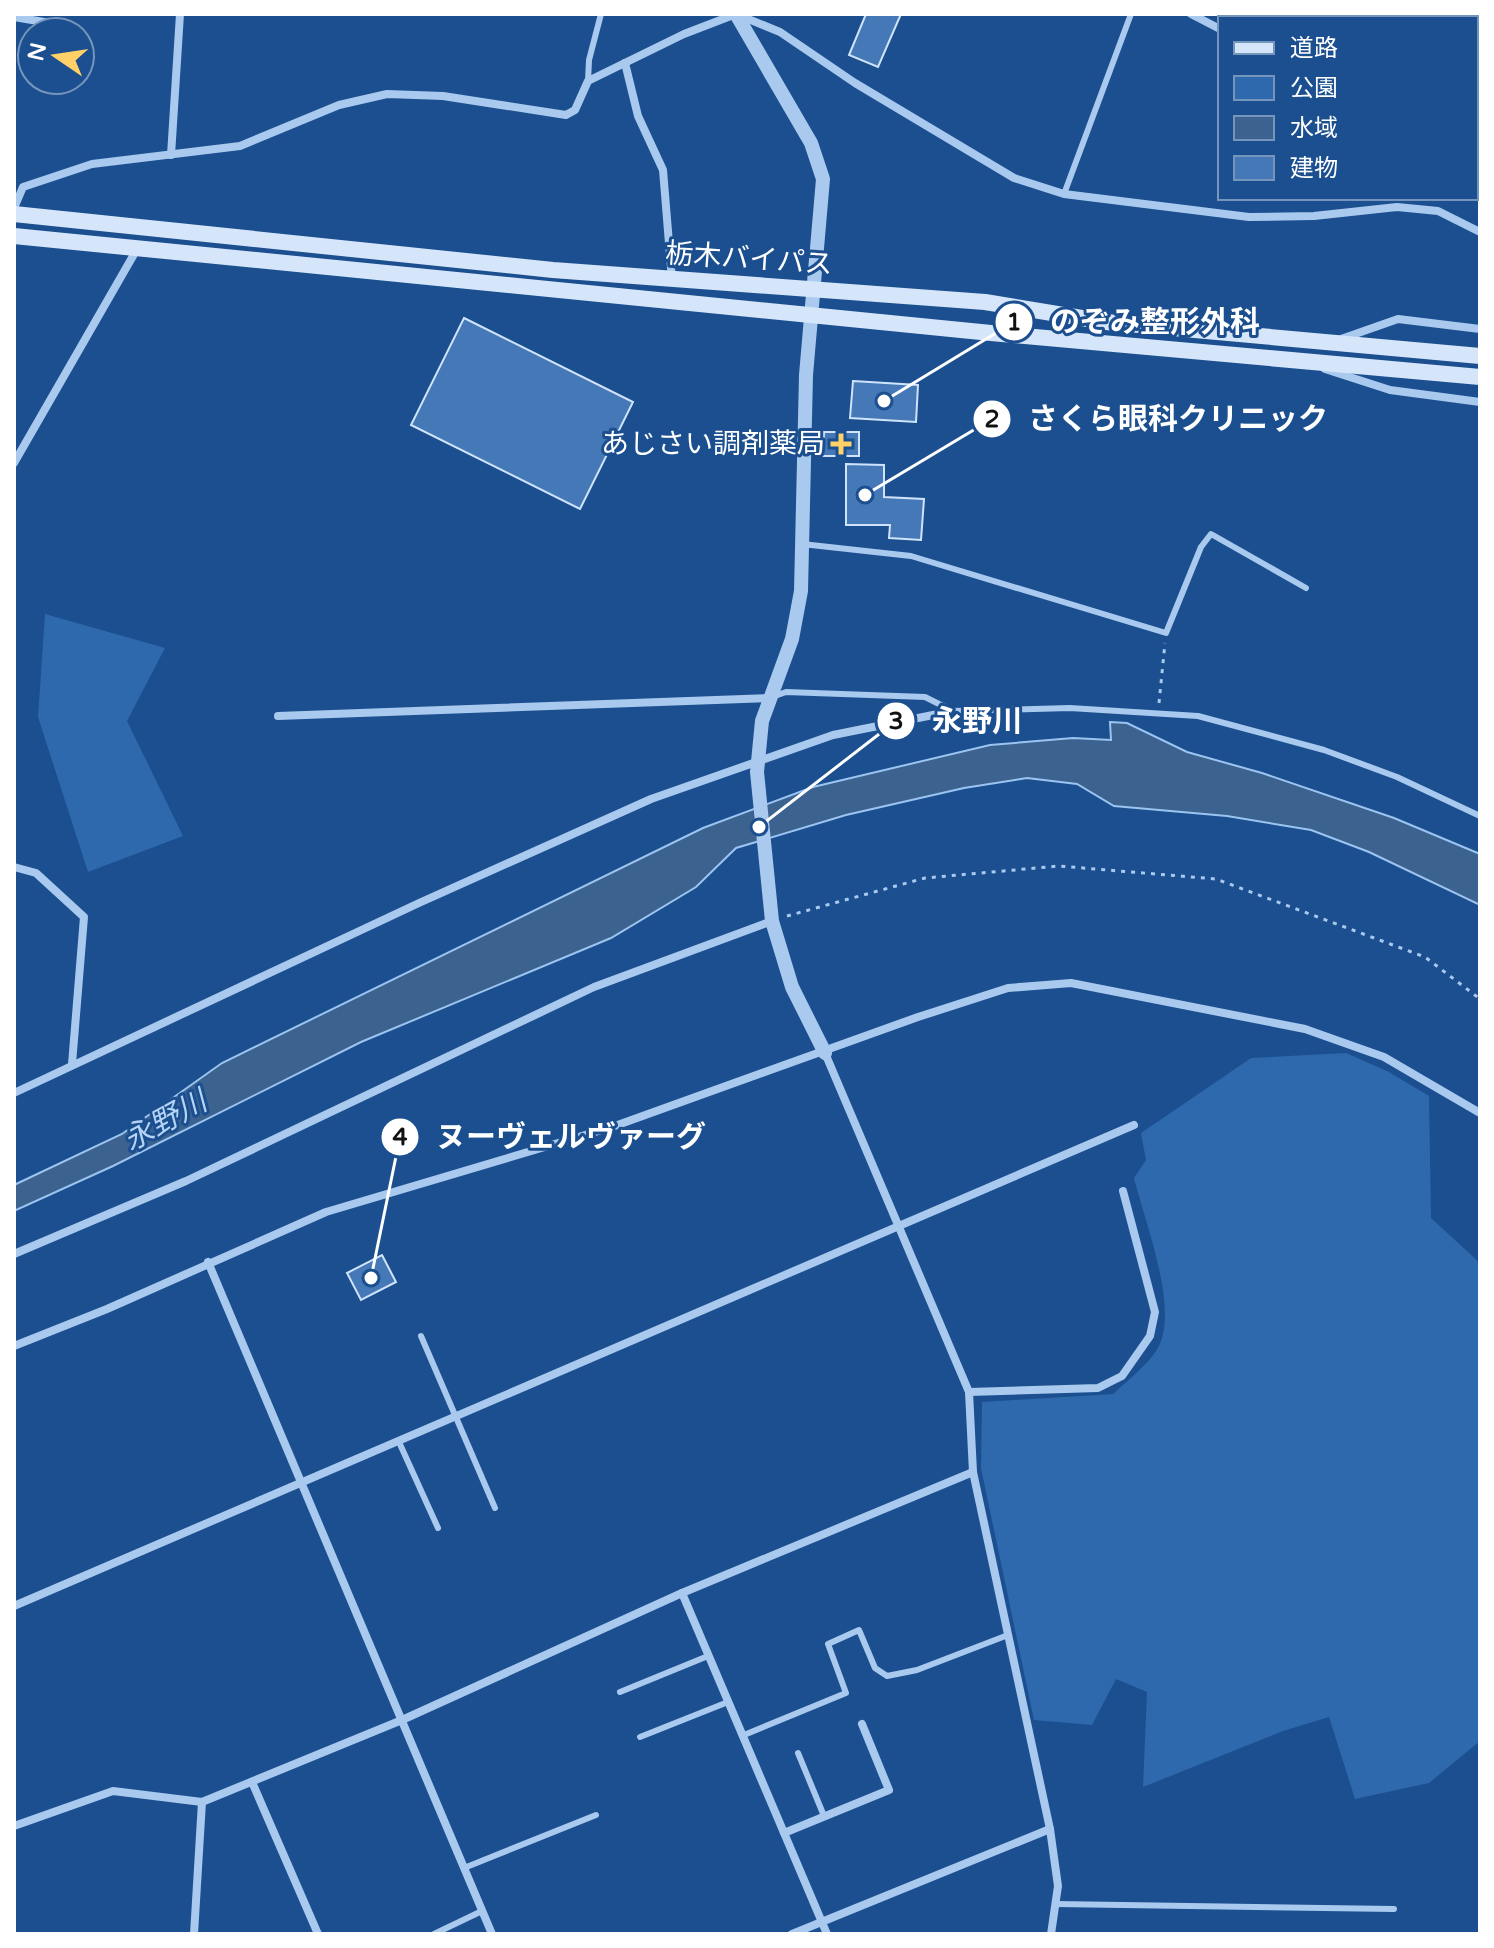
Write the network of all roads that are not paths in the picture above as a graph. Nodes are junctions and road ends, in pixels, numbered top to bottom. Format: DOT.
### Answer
graph roads {
  1 [pos="180,14"];
  2 [pos="601,14"];
  3 [pos="736,14"];
  4 [pos="1131,14"];
  5 [pos="1191,14"];
  6 [pos="1218,28"];
  7 [pos="625,63"];
  8 [pos="588,81"];
  9 [pos="171,155"];
  10 [pos="1064,194"];
  11 [pos="1397,203"];
  12 [pos="14,211"];
  13 [pos="1480,232"];
  14 [pos="14,236"];
  15 [pos="137,249"];
  16 [pos="672,280"];
  17 [pos="813,289"];
  18 [pos="810,314"];
  19 [pos="1480,329"];
  20 [pos="1332,342"];
  21 [pos="1480,356"];
  22 [pos="1296,360"];
  23 [pos="1480,377"];
  24 [pos="1480,402"];
  25 [pos="18,450"];
  26 [pos="14,463"];
  27 [pos="802,544"];
  28 [pos="1306,588"];
  29 [pos="768,698"];
  30 [pos="953,711"];
  31 [pos="278,716"];
  32 [pos="757,766"];
  33 [pos="1480,816"];
  34 [pos="14,867"];
  35 [pos="771,914"];
  36 [pos="825,1053"];
  37 [pos="72,1064"];
  38 [pos="14,1093"];
  39 [pos="1480,1113"];
  40 [pos="1134,1125"];
  41 [pos="1123,1191"];
  42 [pos="899,1224"];
  43 [pos="14,1254"];
  44 [pos="208,1262"];
  45 [pos="421,1336"];
  46 [pos="14,1346"];
  47 [pos="969,1392"];
  48 [pos="455,1417"];
  49 [pos="399,1442"];
  50 [pos="973,1472"];
  51 [pos="301,1484"];
  52 [pos="495,1508"];
  53 [pos="438,1528"];
  54 [pos="682,1593"];
  55 [pos="14,1606"];
  56 [pos="1008,1635"];
  57 [pos="708,1656"];
  58 [pos="620,1692"];
  59 [pos="728,1702"];
  60 [pos="402,1720"];
  61 [pos="862,1724"];
  62 [pos="744,1735"];
  63 [pos="640,1737"];
  64 [pos="798,1753"];
  65 [pos="252,1782"];
  66 [pos="202,1802"];
  67 [pos="596,1815"];
  68 [pos="824,1816"];
  69 [pos="14,1826"];
  70 [pos="1050,1829"];
  71 [pos="784,1833"];
  72 [pos="464,1868"];
  73 [pos="1055,1904"];
  74 [pos="1394,1909"];
  75 [pos="482,1911"];
  76 [pos="822,1921"];
  77 [pos="194,1934"];
  78 [pos="318,1934"];
  79 [pos="434,1934"];
  80 [pos="492,1934"];
  81 [pos="792,1934"];
  82 [pos="827,1934"];
  83 [pos="1051,1934"];
  1 -- 9 [label="street"];
  2 -- 8 [label="lane"];
  3 -- 7 [label="street"];
  3 -- 10 [label="street"];
  3 -- 17 [label="street"];
  4 -- 10 [label="lane"];
  5 -- 6 [label="street"];
  7 -- 8 [label="street"];
  7 -- 16 [label="street"];
  8 -- 9 [label="street"];
  9 -- 12 [label="street"];
  10 -- 11 [label="street"];
  11 -- 13 [label="street"];
  12 -- 16 [label="main road, 栃木バイパス"];
  14 -- 15 [label="main road, 栃木バイパス"];
  15 -- 18 [label="main road, 栃木バイパス"];
  15 -- 25 [label="street"];
  16 -- 17 [label="main road, 栃木バイパス"];
  17 -- 18 [label="street"];
  17 -- 20 [label="main road, 栃木バイパス"];
  18 -- 22 [label="main road, 栃木バイパス"];
  18 -- 27 [label="street"];
  19 -- 20 [label="street"];
  20 -- 21 [label="main road, 栃木バイパス"];
  22 -- 23 [label="main road, 栃木バイパス"];
  22 -- 24 [label="street"];
  25 -- 26 [label="street"];
  27 -- 28 [label="lane"];
  27 -- 29 [label="street"];
  29 -- 30 [label="lane"];
  29 -- 31 [label="street"];
  29 -- 32 [label="street"];
  30 -- 32 [label="street"];
  30 -- 33 [label="lane"];
  32 -- 35 [label="street"];
  32 -- 37 [label="street"];
  34 -- 37 [label="street"];
  35 -- 36 [label="street"];
  35 -- 43 [label="street"];
  36 -- 39 [label="street"];
  36 -- 42 [label="street"];
  36 -- 44 [label="street"];
  37 -- 38 [label="street"];
  40 -- 42 [label="street"];
  41 -- 47 [label="street"];
  42 -- 47 [label="street"];
  42 -- 48 [label="street"];
  44 -- 46 [label="street"];
  44 -- 51 [label="street"];
  45 -- 48 [label="lane"];
  47 -- 50 [label="street"];
  48 -- 49 [label="street"];
  48 -- 52 [label="lane"];
  49 -- 51 [label="street"];
  49 -- 53 [label="lane"];
  50 -- 54 [label="street"];
  50 -- 56 [label="street"];
  51 -- 55 [label="street"];
  51 -- 60 [label="street"];
  54 -- 57 [label="street"];
  54 -- 60 [label="street"];
  56 -- 62 [label="lane"];
  56 -- 70 [label="street"];
  57 -- 58 [label="lane"];
  57 -- 59 [label="street"];
  59 -- 62 [label="street"];
  59 -- 63 [label="lane"];
  60 -- 65 [label="street"];
  60 -- 72 [label="street"];
  61 -- 68 [label="street"];
  62 -- 71 [label="street"];
  64 -- 68 [label="lane"];
  65 -- 66 [label="street"];
  65 -- 78 [label="street"];
  66 -- 69 [label="street"];
  66 -- 77 [label="street"];
  67 -- 72 [label="lane"];
  68 -- 71 [label="street"];
  70 -- 73 [label="street"];
  70 -- 76 [label="street"];
  71 -- 76 [label="street"];
  72 -- 75 [label="street"];
  73 -- 74 [label="lane"];
  73 -- 83 [label="street"];
  75 -- 79 [label="lane"];
  75 -- 80 [label="street"];
  76 -- 81 [label="street"];
  76 -- 82 [label="street"];
}
